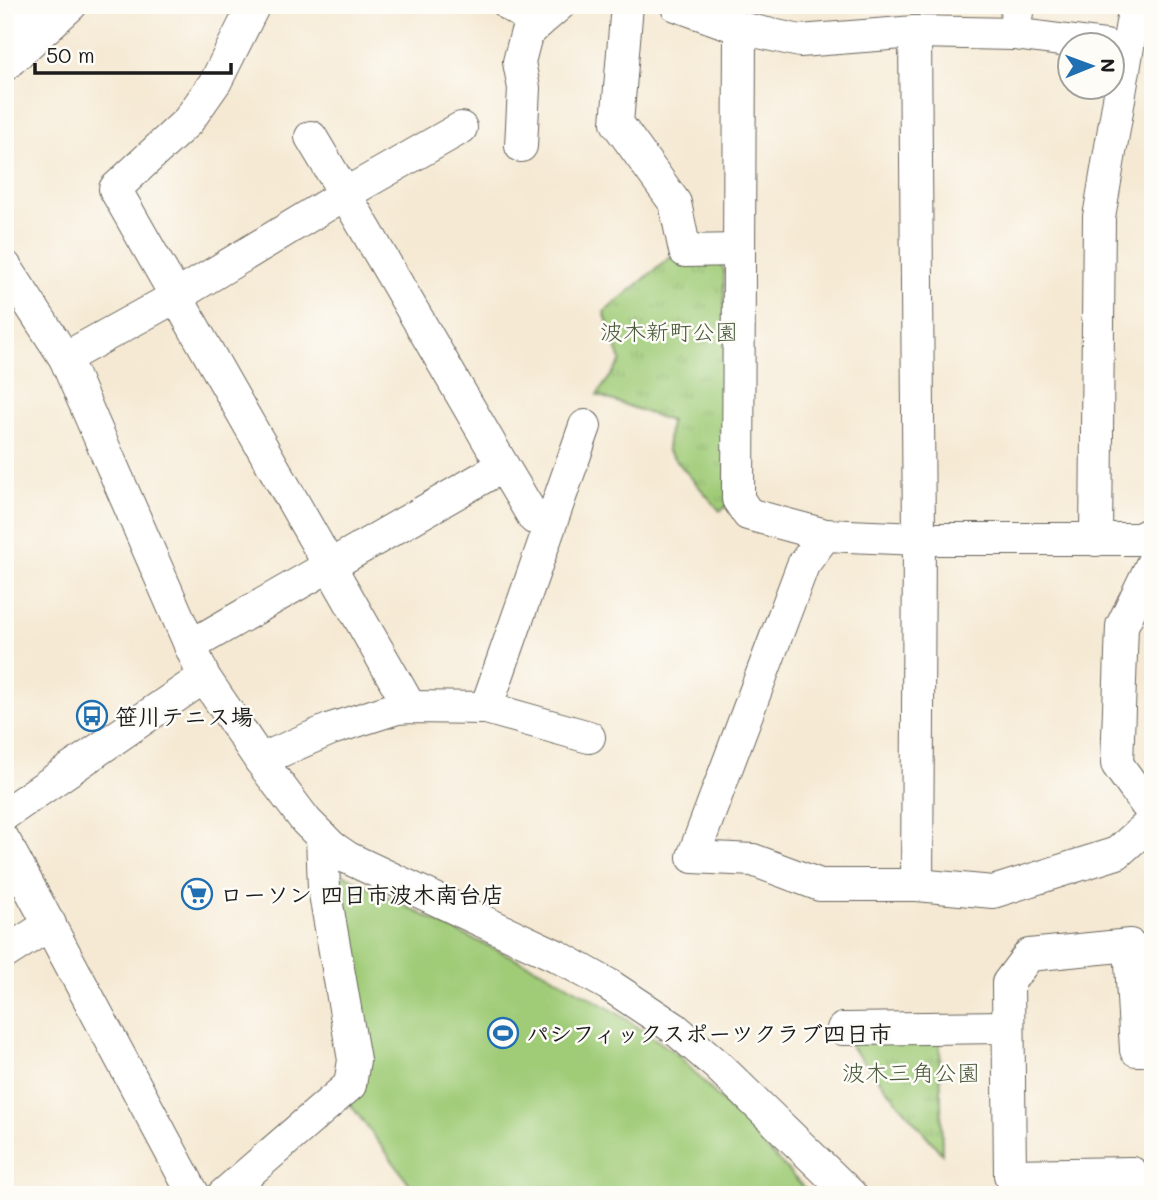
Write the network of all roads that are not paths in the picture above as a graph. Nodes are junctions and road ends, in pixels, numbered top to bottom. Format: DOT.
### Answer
graph roads {
  1 [pos="64,5"];
  2 [pos="71,5"];
  3 [pos="254,5"];
  4 [pos="509,5"];
  5 [pos="627,5"];
  6 [pos="676,5"];
  7 [pos="1135,5"];
  8 [pos="548,14"];
  9 [pos="1016,20"];
  10 [pos="5,28"];
  11 [pos="740,28"];
  12 [pos="915,32"];
  13 [pos="1060,32"];
  14 [pos="1122,32"];
  15 [pos="5,65"];
  16 [pos="1110,102"];
  17 [pos="461,128"];
  18 [pos="311,137"];
  19 [pos="521,146"];
  20 [pos="345,194"];
  21 [pos="738,250"];
  22 [pos="5,266"];
  23 [pos="177,296"];
  24 [pos="65,358"];
  25 [pos="585,426"];
  26 [pos="503,466"];
  27 [pos="534,518"];
  28 [pos="1153,532"];
  29 [pos="825,535"];
  30 [pos="919,539"];
  31 [pos="1096,540"];
  32 [pos="1153,562"];
  33 [pos="330,565"];
  34 [pos="190,646"];
  35 [pos="204,677"];
  36 [pos="410,706"];
  37 [pos="486,708"];
  38 [pos="589,737"];
  39 [pos="260,760"];
  40 [pos="5,814"];
  41 [pos="1153,814"];
  42 [pos="1153,821"];
  43 [pos="322,837"];
  44 [pos="5,842"];
  45 [pos="917,885"];
  46 [pos="50,924"];
  47 [pos="5,953"];
  48 [pos="1007,1027"];
  49 [pos="843,1029"];
  50 [pos="1153,1050"];
  51 [pos="194,1195"];
  52 [pos="223,1195"];
  53 [pos="851,1195"];
  54 [pos="1133,1195"];
  1 -- 10 [label="street"];
  2 -- 15 [label="street"];
  3 -- 23 [label="street"];
  4 -- 8 [label="street"];
  5 -- 21 [label="street"];
  6 -- 11 [label="street"];
  7 -- 14 [label="street"];
  8 -- 19 [label="street"];
  9 -- 12 [label="street"];
  9 -- 13 [label="street"];
  11 -- 12 [label="street"];
  11 -- 21 [label="street"];
  12 -- 30 [label="street"];
  16 -- 31 [label="street"];
  17 -- 20 [label="street"];
  18 -- 20 [label="street"];
  20 -- 23 [label="street"];
  20 -- 26 [label="street"];
  21 -- 29 [label="street"];
  22 -- 24 [label="street"];
  23 -- 24 [label="street"];
  23 -- 33 [label="street"];
  24 -- 34 [label="street"];
  25 -- 37 [label="street"];
  26 -- 27 [label="street"];
  26 -- 33 [label="street"];
  28 -- 31 [label="street"];
  29 -- 30 [label="street"];
  29 -- 45 [label="street"];
  30 -- 31 [label="street"];
  30 -- 45 [label="street"];
  32 -- 41 [label="street"];
  33 -- 34 [label="street"];
  33 -- 36 [label="street"];
  34 -- 35 [label="street"];
  35 -- 39 [label="street"];
  35 -- 40 [label="street"];
  36 -- 37 [label="street"];
  36 -- 39 [label="street"];
  37 -- 38 [label="street"];
  39 -- 43 [label="street"];
  42 -- 45 [label="street"];
  43 -- 52 [label="street"];
  43 -- 53 [label="street"];
  44 -- 46 [label="street"];
  46 -- 47 [label="street"];
  46 -- 51 [label="street"];
  48 -- 49 [label="street"];
  48 -- 50 [label="street"];
  48 -- 54 [label="street"];
}
